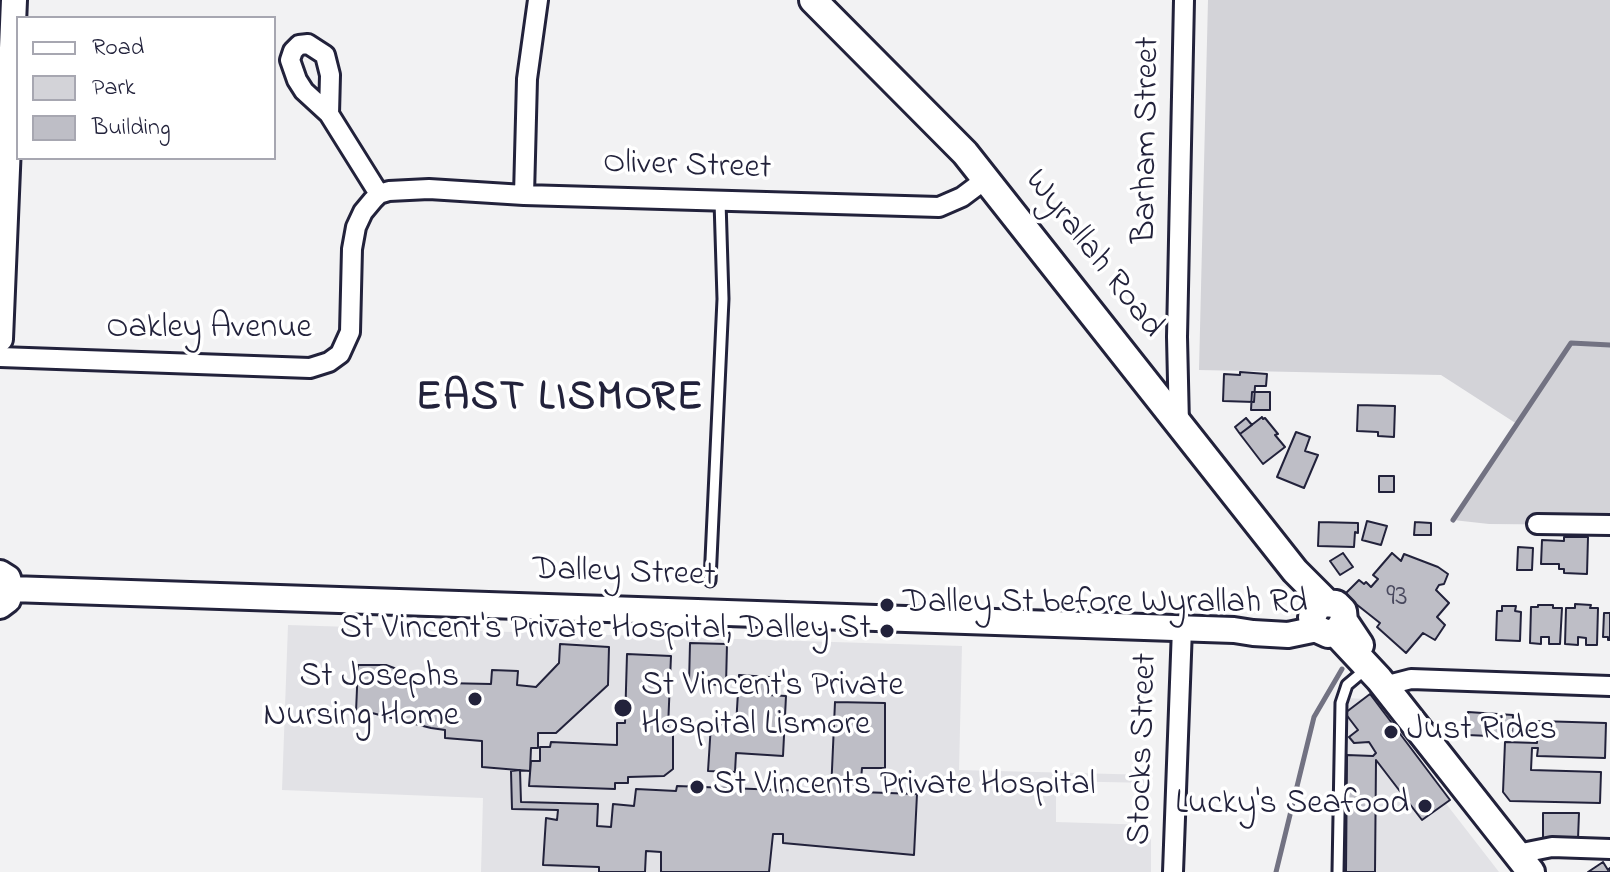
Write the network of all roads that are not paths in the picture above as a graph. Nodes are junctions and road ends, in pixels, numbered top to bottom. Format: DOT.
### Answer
graph roads {
  1 [pos="14,0"];
  2 [pos="538,0"];
  3 [pos="813,0"];
  4 [pos="1184,0"];
  5 [pos="329,114"];
  6 [pos="4,161"];
  7 [pos="986,179"];
  8 [pos="379,194"];
  9 [pos="524,195"];
  10 [pos="720,201"];
  11 [pos="0,339"];
  12 [pos="0,357"];
  13 [pos="1179,425"];
  14 [pos="1537,524"];
  15 [pos="1610,525"];
  16 [pos="710,581"];
  17 [pos="4,589"];
  18 [pos="1325,618"];
  19 [pos="1182,628"];
  20 [pos="1377,678"];
  21 [pos="1610,686"];
  22 [pos="1610,849"];
  23 [pos="1524,863"];
  24 [pos="1173,872"];
  25 [pos="1338,872"];
  1 -- 6 [label="street"];
  2 -- 9 [label="street"];
  3 -- 7 [label="main road, Wyrallah Road"];
  4 -- 13 [label="street, Barham Street"];
  5 -- 8 [label="street"];
  6 -- 11 [label="street"];
  7 -- 10 [label="street, Oliver Street"];
  7 -- 13 [label="main road, Wyrallah Road"];
  8 -- 9 [label="street, Oliver Street"];
  8 -- 12 [label="street, Oakley Avenue"];
  9 -- 10 [label="street, Oliver Street"];
  10 -- 16 [label="lane"];
  13 -- 18 [label="main road, Wyrallah Road"];
  14 -- 15 [label="street"];
  17 -- 19 [label="street, Dalley Street"];
  18 -- 19 [label="street, Dalley Street"];
  18 -- 20 [label="main road, Wyrallah Road"];
  19 -- 24 [label="street, Stocks Street"];
  20 -- 21 [label="street"];
  20 -- 23 [label="main road, Wyrallah Road"];
  20 -- 25 [label="lane"];
  22 -- 23 [label="street"];
}
